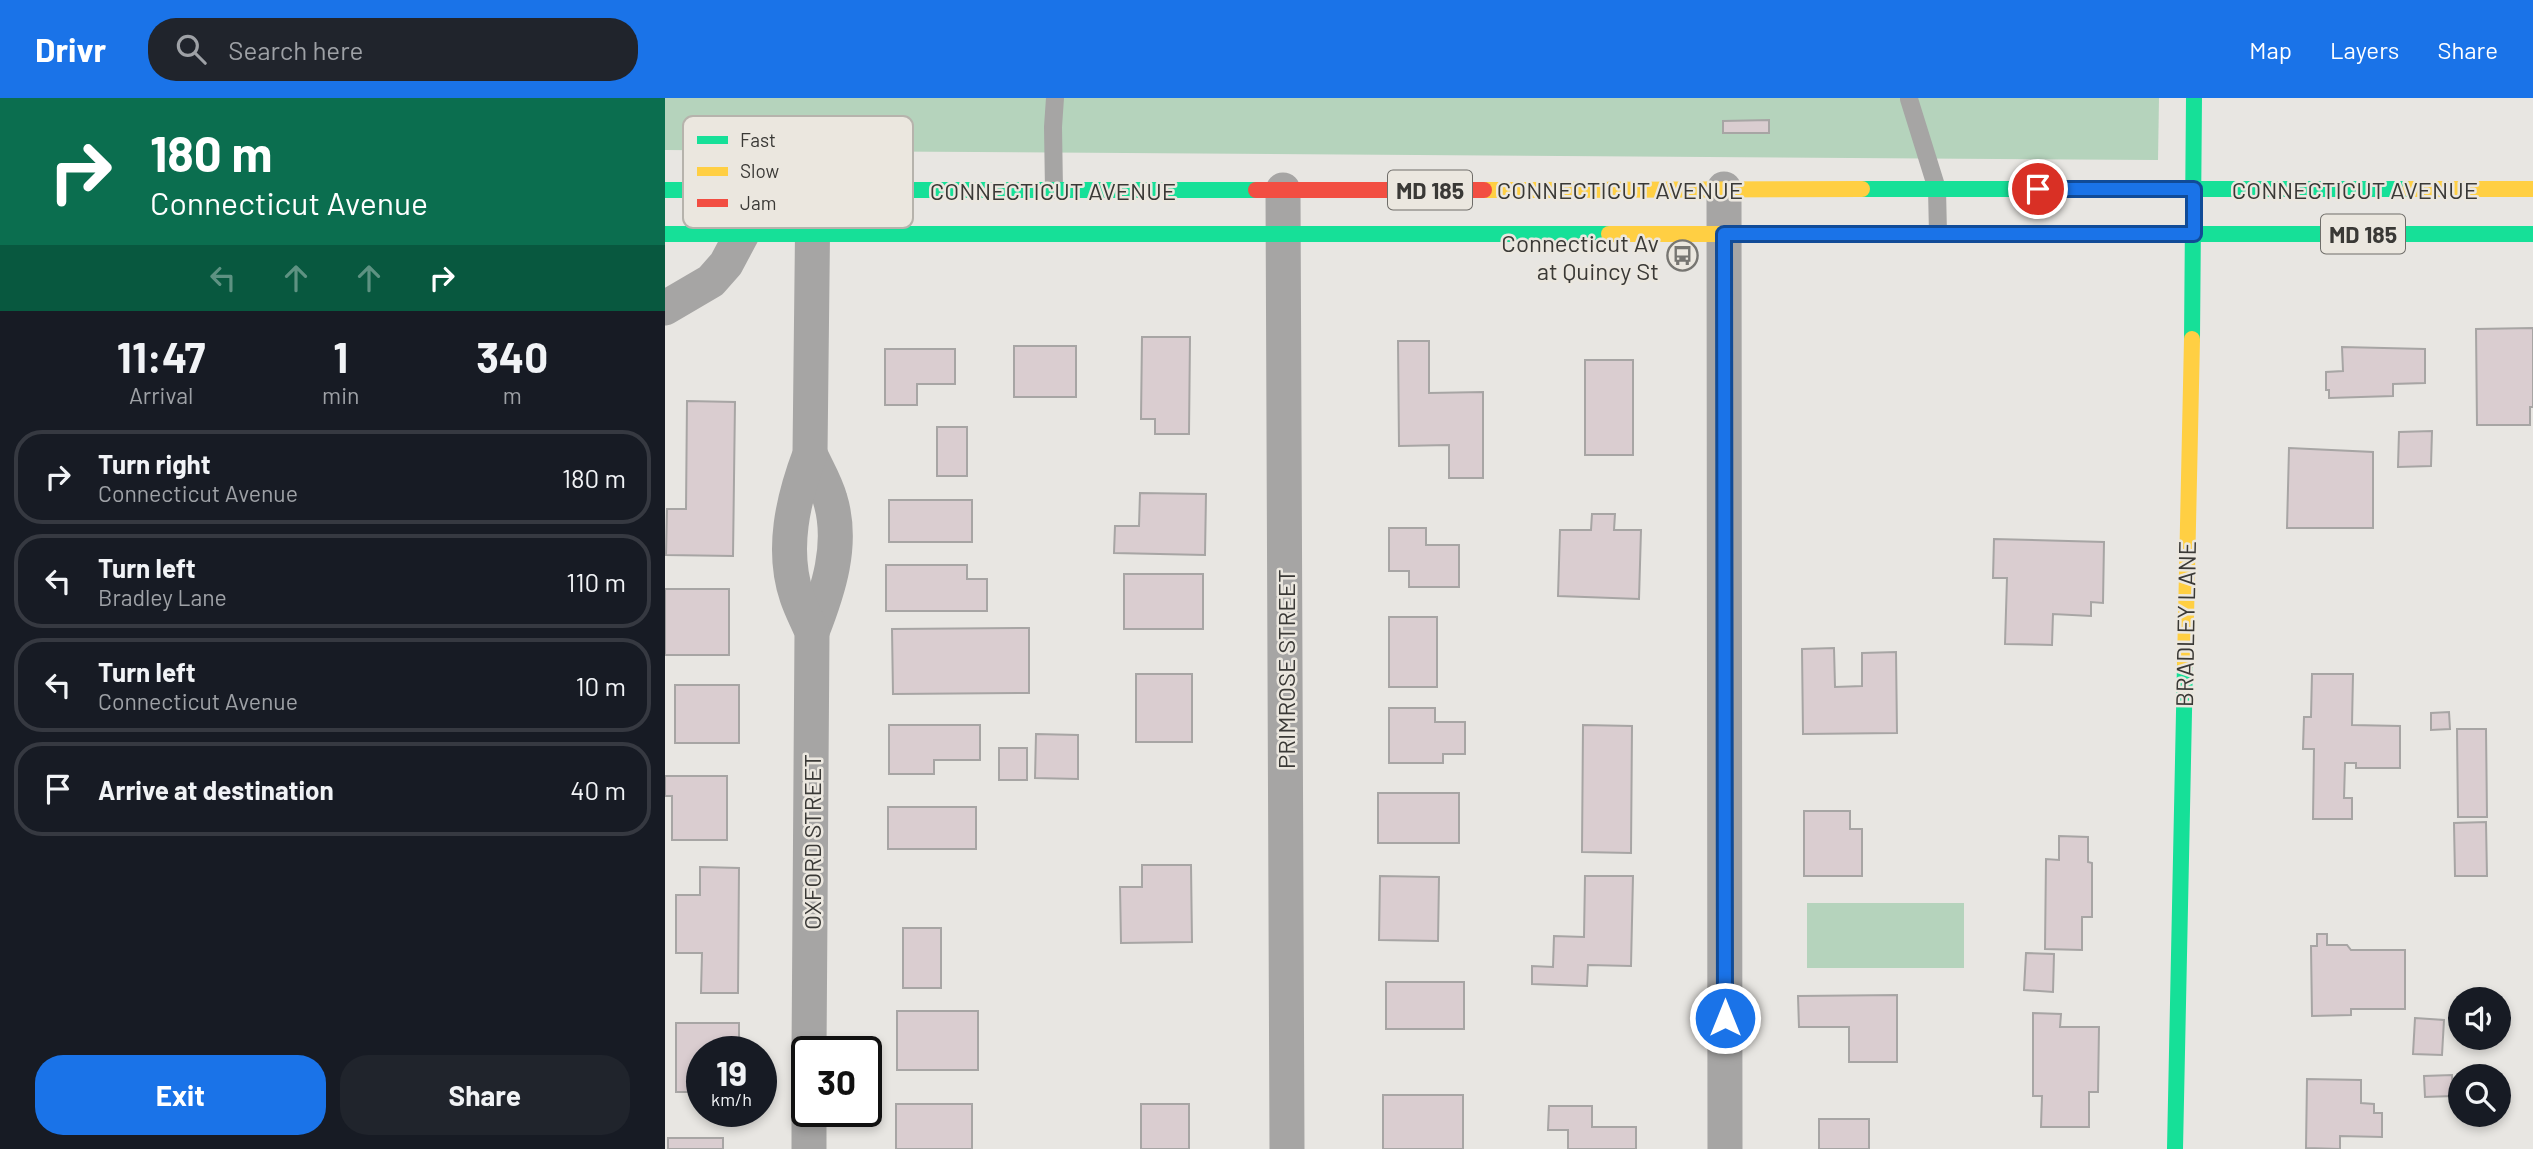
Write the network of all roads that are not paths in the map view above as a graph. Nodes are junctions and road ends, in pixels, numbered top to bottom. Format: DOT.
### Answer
graph roads {
  1 [pos="1055,98"];
  2 [pos="2195,98"];
  3 [pos="1909,99"];
  4 [pos="1724,189"];
  5 [pos="1937,189"];
  6 [pos="2194,189"];
  7 [pos="2533,189"];
  8 [pos="665,190"];
  9 [pos="683,190"];
  10 [pos="913,190"];
  11 [pos="1054,190"];
  12 [pos="1283,190"];
  13 [pos="813,228"];
  14 [pos="665,234"];
  15 [pos="742,234"];
  16 [pos="813,234"];
  17 [pos="1283,234"];
  18 [pos="1724,234"];
  19 [pos="1938,234"];
  20 [pos="2194,234"];
  21 [pos="2533,234"];
  22 [pos="665,308"];
  23 [pos="809,1036"];
  24 [pos="809,1127"];
  25 [pos="809,1149"];
  26 [pos="1287,1149"];
  27 [pos="1725,1149"];
  28 [pos="2175,1149"];
  1 -- 11 [label="lane"];
  2 -- 6 [label="main road, BRADLEY LANE"];
  3 -- 5 [label="lane"];
  4 -- 5 [label="main road, CONNECTICUT AVENUE / MD 185"];
  4 -- 12 [label="main road, CONNECTICUT AVENUE / MD 185"];
  4 -- 18 [label="street"];
  5 -- 6 [label="main road, CONNECTICUT AVENUE / MD 185"];
  5 -- 19 [label="lane"];
  6 -- 7 [label="main road, CONNECTICUT AVENUE / MD 185"];
  6 -- 20 [label="main road, BRADLEY LANE"];
  8 -- 9 [label="main road, CONNECTICUT AVENUE / MD 185"];
  10 -- 11 [label="main road, CONNECTICUT AVENUE / MD 185"];
  11 -- 12 [label="main road, CONNECTICUT AVENUE / MD 185"];
  12 -- 17 [label="street, PRIMROSE STREET"];
  13 -- 16 [label="street, OXFORD STREET"];
  14 -- 15 [label="main road, CONNECTICUT AVENUE / MD 185"];
  15 -- 16 [label="main road, CONNECTICUT AVENUE / MD 185"];
  15 -- 22 [label="street"];
  16 -- 17 [label="main road, CONNECTICUT AVENUE / MD 185"];
  16 -- 23 [label="street, OXFORD STREET"];
  17 -- 18 [label="main road, CONNECTICUT AVENUE / MD 185"];
  17 -- 26 [label="street, PRIMROSE STREET"];
  18 -- 19 [label="main road, CONNECTICUT AVENUE / MD 185"];
  18 -- 27 [label="street"];
  19 -- 20 [label="main road, CONNECTICUT AVENUE / MD 185"];
  20 -- 21 [label="main road, CONNECTICUT AVENUE / MD 185"];
  20 -- 28 [label="main road, BRADLEY LANE"];
  24 -- 25 [label="street"];
}
